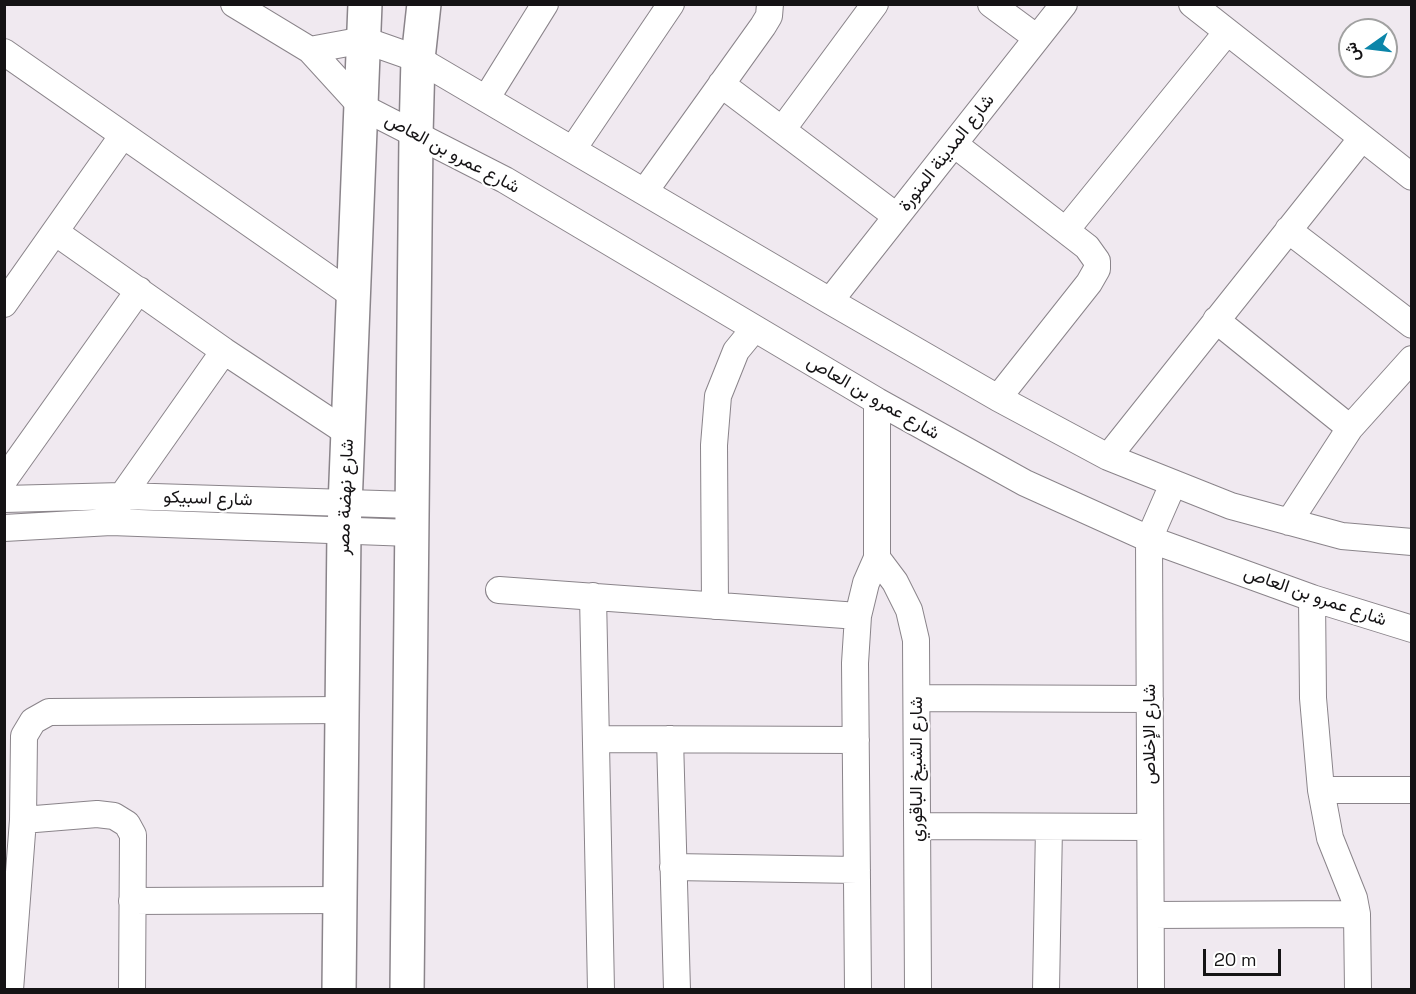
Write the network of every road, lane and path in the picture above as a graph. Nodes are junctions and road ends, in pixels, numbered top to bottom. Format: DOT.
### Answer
graph roads {
  1 [pos="234,4"];
  2 [pos="364,4"];
  3 [pos="424,4"];
  4 [pos="545,4"];
  5 [pos="671,4"];
  6 [pos="770,4"];
  7 [pos="875,4"];
  8 [pos="991,4"];
  9 [pos="1064,4"];
  10 [pos="1192,4"];
  11 [pos="1227,32"];
  12 [pos="1037,38"];
  13 [pos="363,40"];
  14 [pos="310,50"];
  15 [pos="4,52"];
  16 [pos="418,58"];
  17 [pos="721,84"];
  18 [pos="486,99"];
  19 [pos="362,107"];
  20 [pos="782,130"];
  21 [pos="123,135"];
  22 [pos="416,135"];
  23 [pos="1362,138"];
  24 [pos="954,144"];
  25 [pos="573,149"];
  26 [pos="1412,177"];
  27 [pos="645,191"];
  28 [pos="896,216"];
  29 [pos="1066,230"];
  30 [pos="1288,230"];
  31 [pos="55,231"];
  32 [pos="139,290"];
  33 [pos="354,296"];
  34 [pos="830,301"];
  35 [pos="4,304"];
  36 [pos="1216,321"];
  37 [pos="1412,326"];
  38 [pos="754,329"];
  39 [pos="224,351"];
  40 [pos="1412,359"];
  41 [pos="998,398"];
  42 [pos="877,401"];
  43 [pos="1350,428"];
  44 [pos="348,433"];
  45 [pos="1108,457"];
  46 [pos="1173,484"];
  47 [pos="8,490"];
  48 [pos="122,496"];
  49 [pos="345,517"];
  50 [pos="412,519"];
  51 [pos="111,522"];
  52 [pos="1289,522"];
  53 [pos="4,528"];
  54 [pos="1149,539"];
  55 [pos="1412,542"];
  56 [pos="877,558"];
  57 [pos="499,590"];
  58 [pos="593,597"];
  59 [pos="1312,598"];
  60 [pos="715,606"];
  61 [pos="858,616"];
  62 [pos="1412,629"];
  63 [pos="917,698"];
  64 [pos="1150,699"];
  65 [pos="342,710"];
  66 [pos="596,739"];
  67 [pos="670,739"];
  68 [pos="856,740"];
  69 [pos="1321,790"];
  70 [pos="1412,790"];
  71 [pos="23,820"];
  72 [pos="917,826"];
  73 [pos="1049,827"];
  74 [pos="1150,827"];
  75 [pos="674,867"];
  76 [pos="857,870"];
  77 [pos="340,900"];
  78 [pos="132,901"];
  79 [pos="10,915"];
  80 [pos="1151,915"];
  81 [pos="1357,915"];
  82 [pos="16,989"];
  83 [pos="132,990"];
  84 [pos="339,990"];
  85 [pos="407,990"];
  86 [pos="601,990"];
  87 [pos="677,990"];
  88 [pos="858,990"];
  89 [pos="918,990"];
  90 [pos="1046,990"];
  91 [pos="1151,990"];
  92 [pos="1358,990"];
  1 -- 14 [label="street"];
  2 -- 13 [label="street, شارع نهضة مصر"];
  3 -- 16 [label="street"];
  4 -- 18 [label="street"];
  5 -- 25 [label="street"];
  6 -- 17 [label="street"];
  7 -- 20 [label="street"];
  8 -- 12 [label="street"];
  9 -- 12 [label="street, شارع المدينة المنورة"];
  10 -- 11 [label="street"];
  11 -- 23 [label="street"];
  11 -- 29 [label="street"];
  12 -- 24 [label="street, شارع المدينة المنورة"];
  13 -- 14 [label="street"];
  13 -- 16 [label="street"];
  13 -- 19 [label="street, شارع نهضة مصر"];
  14 -- 19 [label="street"];
  15 -- 21 [label="street"];
  16 -- 18 [label="street"];
  16 -- 22 [label="street"];
  17 -- 20 [label="street"];
  17 -- 27 [label="street"];
  18 -- 25 [label="street"];
  19 -- 22 [label="street, شارع عمرو بن العاص"];
  19 -- 33 [label="street, شارع نهضة مصر"];
  20 -- 28 [label="street"];
  21 -- 31 [label="street"];
  21 -- 33 [label="street"];
  22 -- 38 [label="street, شارع عمرو بن العاص"];
  22 -- 50 [label="street"];
  23 -- 26 [label="street"];
  23 -- 30 [label="street"];
  24 -- 28 [label="street, شارع المدينة المنورة"];
  24 -- 29 [label="street"];
  25 -- 27 [label="street"];
  27 -- 34 [label="street"];
  28 -- 34 [label="street, شارع المدينة المنورة"];
  29 -- 41 [label="street"];
  30 -- 36 [label="street"];
  30 -- 37 [label="street"];
  31 -- 32 [label="street"];
  31 -- 35 [label="street"];
  32 -- 39 [label="street"];
  32 -- 47 [label="street"];
  33 -- 44 [label="street, شارع نهضة مصر"];
  34 -- 41 [label="street"];
  36 -- 43 [label="street"];
  36 -- 45 [label="street"];
  38 -- 42 [label="street, شارع عمرو بن العاص"];
  38 -- 60 [label="street"];
  39 -- 44 [label="street"];
  39 -- 48 [label="street"];
  40 -- 43 [label="street"];
  41 -- 45 [label="street"];
  42 -- 54 [label="street, شارع عمرو بن العاص"];
  42 -- 56 [label="street"];
  43 -- 52 [label="street"];
  44 -- 49 [label="street, شارع نهضة مصر"];
  45 -- 46 [label="street"];
  46 -- 52 [label="street"];
  46 -- 54 [label="street, شارع الإخلاص"];
  47 -- 48 [label="street, شارع اسبيكو"];
  48 -- 49 [label="street, شارع اسبيكو"];
  48 -- 51 [label="street"];
  49 -- 50 [label="street, شارع اسبيكو"];
  49 -- 51 [label="street, شارع اسبيكو"];
  49 -- 65 [label="street, شارع نهضة مصر"];
  50 -- 85 [label="street"];
  51 -- 53 [label="street, شارع اسبيكو"];
  52 -- 55 [label="street"];
  54 -- 59 [label="street, شارع عمرو بن العاص"];
  54 -- 64 [label="street, شارع الإخلاص"];
  56 -- 61 [label="street"];
  56 -- 63 [label="street, شارع الشيخ الباقوري"];
  57 -- 58 [label="street"];
  58 -- 60 [label="street"];
  58 -- 66 [label="street"];
  59 -- 62 [label="street, شارع عمرو بن العاص"];
  59 -- 69 [label="street"];
  60 -- 61 [label="street"];
  61 -- 68 [label="street"];
  63 -- 64 [label="street"];
  63 -- 72 [label="street, شارع الشيخ الباقوري"];
  64 -- 74 [label="street, شارع الإخلاص"];
  65 -- 71 [label="street"];
  65 -- 77 [label="street, شارع نهضة مصر"];
  66 -- 67 [label="street"];
  66 -- 86 [label="street"];
  67 -- 68 [label="street"];
  67 -- 75 [label="street"];
  68 -- 76 [label="street"];
  69 -- 70 [label="street"];
  69 -- 81 [label="street"];
  71 -- 78 [label="street"];
  71 -- 79 [label="street"];
  72 -- 73 [label="street"];
  72 -- 89 [label="street, شارع الشيخ الباقوري"];
  73 -- 74 [label="street"];
  73 -- 90 [label="street"];
  74 -- 80 [label="street, شارع الإخلاص"];
  75 -- 76 [label="street"];
  75 -- 87 [label="street"];
  76 -- 88 [label="street"];
  77 -- 78 [label="street"];
  77 -- 84 [label="street, شارع نهضة مصر"];
  78 -- 83 [label="street"];
  79 -- 82 [label="street"];
  80 -- 81 [label="street"];
  80 -- 91 [label="street, شارع الإخلاص"];
  81 -- 92 [label="street"];
}
